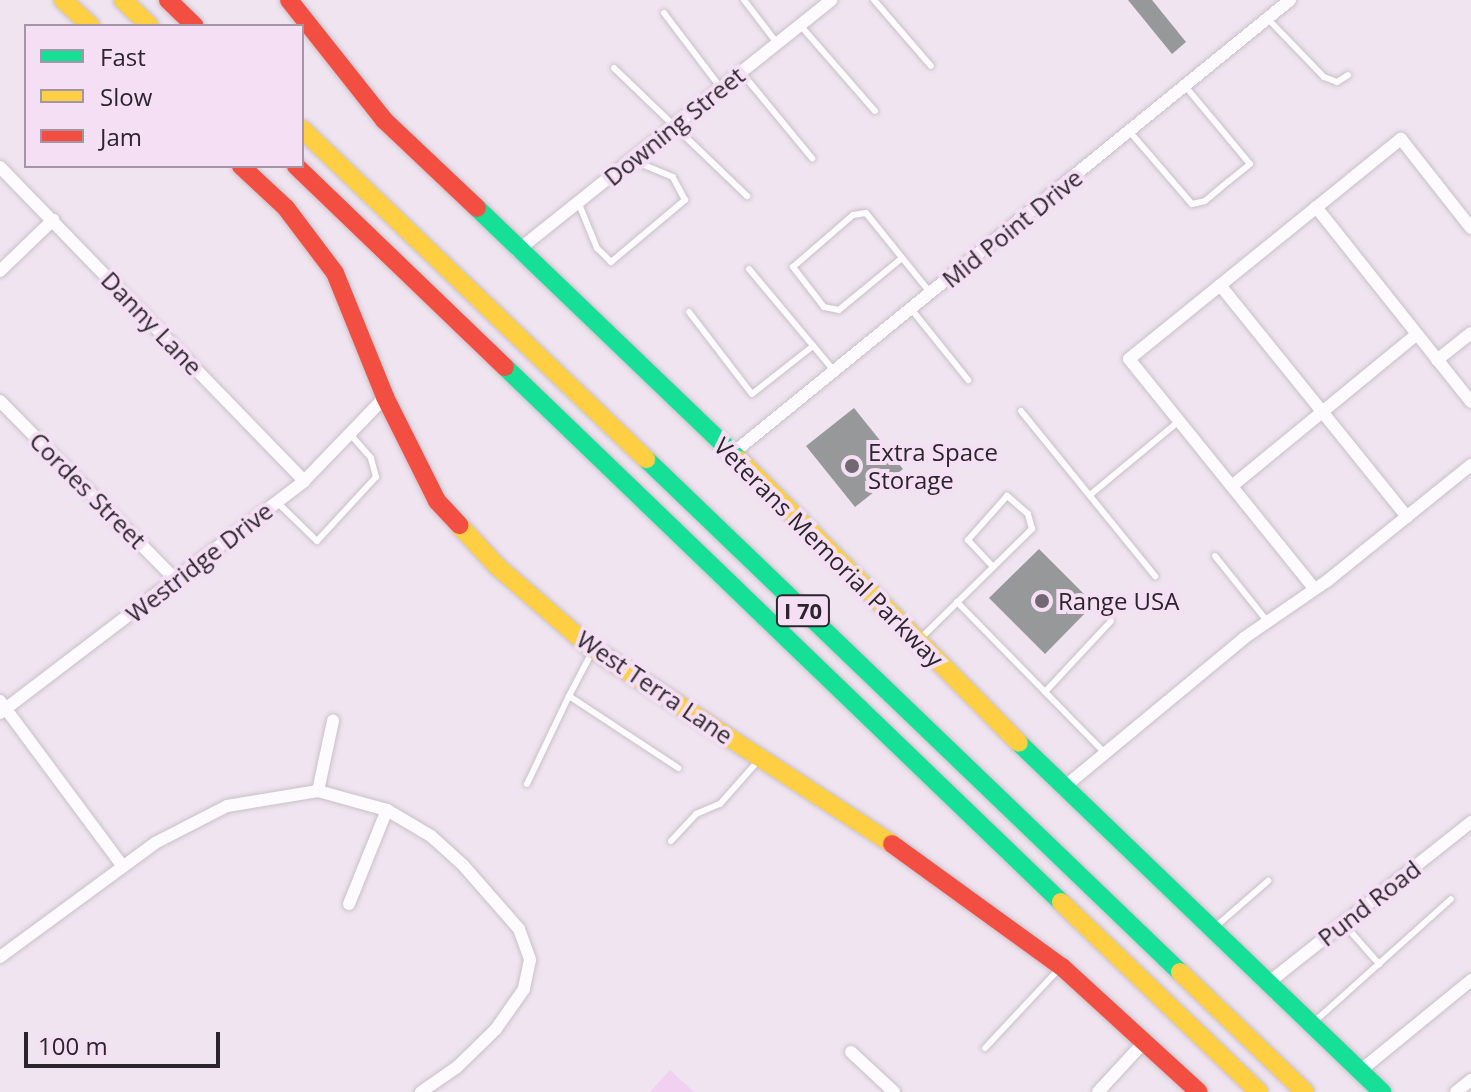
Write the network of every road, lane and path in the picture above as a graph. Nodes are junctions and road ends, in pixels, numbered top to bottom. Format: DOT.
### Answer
graph roads {
  1 [pos="63,0"];
  2 [pos="123,0"];
  3 [pos="168,0"];
  4 [pos="289,0"];
  5 [pos="744,0"];
  6 [pos="831,0"];
  7 [pos="874,0"];
  8 [pos="1290,0"];
  9 [pos="664,13"];
  10 [pos="1267,18"];
  11 [pos="89,24"];
  12 [pos="148,24"];
  13 [pos="193,24"];
  14 [pos="800,25"];
  15 [pos="777,43"];
  16 [pos="931,66"];
  17 [pos="614,68"];
  18 [pos="741,72"];
  19 [pos="1348,75"];
  20 [pos="1185,86"];
  21 [pos="721,88"];
  22 [pos="875,111"];
  23 [pos="675,126"];
  24 [pos="304,131"];
  25 [pos="1129,131"];
  26 [pos="812,158"];
  27 [pos="632,160"];
  28 [pos="0,167"];
  29 [pos="243,168"];
  30 [pos="298,168"];
  31 [pos="747,196"];
  32 [pos="579,204"];
  33 [pos="1316,207"];
  34 [pos="53,220"];
  35 [pos="1471,228"];
  36 [pos="517,251"];
  37 [pos="902,258"];
  38 [pos="749,269"];
  39 [pos="0,271"];
  40 [pos="1220,285"];
  41 [pos="932,294"];
  42 [pos="912,310"];
  43 [pos="689,312"];
  44 [pos="1471,333"];
  45 [pos="1417,334"];
  46 [pos="813,346"];
  47 [pos="1437,360"];
  48 [pos="835,372"];
  49 [pos="968,380"];
  50 [pos="385,397"];
  51 [pos="0,401"];
  52 [pos="1471,402"];
  53 [pos="1021,411"];
  54 [pos="1322,412"];
  55 [pos="1179,421"];
  56 [pos="350,434"];
  57 [pos="733,453"];
  58 [pos="1471,465"];
  59 [pos="304,481"];
  60 [pos="1232,486"];
  61 [pos="1090,495"];
  62 [pos="277,502"];
  63 [pos="1407,517"];
  64 [pos="1215,556"];
  65 [pos="993,567"];
  66 [pos="1155,576"];
  67 [pos="176,580"];
  68 [pos="1313,587"];
  69 [pos="957,602"];
  70 [pos="1111,621"];
  71 [pos="1267,621"];
  72 [pos="918,641"];
  73 [pos="593,649"];
  74 [pos="1045,692"];
  75 [pos="569,696"];
  76 [pos="2,707"];
  77 [pos="333,721"];
  78 [pos="1105,753"];
  79 [pos="761,758"];
  80 [pos="678,768"];
  81 [pos="527,784"];
  82 [pos="1063,788"];
  83 [pos="318,791"];
  84 [pos="387,810"];
  85 [pos="1471,822"];
  86 [pos="671,841"];
  87 [pos="122,865"];
  88 [pos="1268,881"];
  89 [pos="1451,899"];
  90 [pos="349,904"];
  91 [pos="1343,923"];
  92 [pos="1211,930"];
  93 [pos="0,957"];
  94 [pos="1379,964"];
  95 [pos="1062,967"];
  96 [pos="1471,980"];
  97 [pos="1268,983"];
  98 [pos="1311,1025"];
  99 [pos="1145,1041"];
  100 [pos="985,1048"];
  101 [pos="851,1052"];
  102 [pos="1360,1071"];
  103 [pos="1471,1080"];
  104 [pos="421,1092"];
  105 [pos="894,1092"];
  106 [pos="1098,1092"];
  107 [pos="1199,1092"];
  108 [pos="1259,1092"];
  109 [pos="1305,1092"];
  110 [pos="1382,1092"];
  111 [pos="1456,1092"];
  1 -- 11 [label="main road"];
  2 -- 12 [label="main road"];
  3 -- 13 [label="main road"];
  4 -- 36 [label="main road, Veterans Memorial Parkway"];
  5 -- 15 [label="lane"];
  6 -- 14 [label="street, Downing Street"];
  7 -- 16 [label="lane"];
  8 -- 10 [label="street, Mid Point Drive"];
  9 -- 21 [label="lane"];
  10 -- 19 [label="lane"];
  10 -- 20 [label="street, Mid Point Drive"];
  14 -- 15 [label="street, Downing Street"];
  14 -- 22 [label="lane"];
  15 -- 18 [label="street, Downing Street"];
  17 -- 23 [label="lane"];
  18 -- 21 [label="street, Downing Street"];
  18 -- 26 [label="lane"];
  20 -- 25 [label="street, Mid Point Drive"];
  20 -- 25 [label="lane"];
  21 -- 23 [label="street, Downing Street"];
  23 -- 27 [label="street, Downing Street"];
  23 -- 31 [label="lane"];
  24 -- 109 [label="main road, I 70"];
  25 -- 41 [label="street, Mid Point Drive"];
  27 -- 32 [label="street, Downing Street"];
  27 -- 32 [label="lane"];
  28 -- 34 [label="street, Danny Lane"];
  29 -- 50 [label="main road, West Terra Lane"];
  30 -- 108 [label="main road, I 70"];
  32 -- 36 [label="street, Downing Street"];
  33 -- 35 [label="street"];
  33 -- 40 [label="street"];
  33 -- 45 [label="street"];
  34 -- 39 [label="street"];
  34 -- 59 [label="street, Danny Lane"];
  36 -- 57 [label="main road, Veterans Memorial Parkway"];
  37 -- 37 [label="lane"];
  37 -- 41 [label="lane"];
  38 -- 46 [label="lane"];
  40 -- 54 [label="street"];
  40 -- 55 [label="street"];
  41 -- 42 [label="street, Mid Point Drive"];
  42 -- 48 [label="street, Mid Point Drive"];
  42 -- 49 [label="lane"];
  43 -- 46 [label="lane"];
  44 -- 47 [label="street"];
  45 -- 47 [label="street"];
  45 -- 54 [label="street"];
  46 -- 48 [label="lane"];
  47 -- 52 [label="street"];
  48 -- 57 [label="street, Mid Point Drive"];
  50 -- 56 [label="street, Westridge Drive"];
  50 -- 73 [label="main road, West Terra Lane"];
  51 -- 67 [label="street, Cordes Street"];
  53 -- 61 [label="lane"];
  54 -- 60 [label="street"];
  54 -- 63 [label="street"];
  55 -- 60 [label="street"];
  55 -- 61 [label="lane"];
  56 -- 59 [label="street, Westridge Drive"];
  56 -- 62 [label="lane"];
  57 -- 72 [label="main road, Veterans Memorial Parkway"];
  58 -- 63 [label="street"];
  59 -- 62 [label="street, Westridge Drive"];
  60 -- 68 [label="street"];
  61 -- 66 [label="lane"];
  62 -- 67 [label="street, Westridge Drive"];
  63 -- 68 [label="street"];
  64 -- 71 [label="lane"];
  65 -- 65 [label="lane"];
  65 -- 69 [label="lane"];
  67 -- 76 [label="street, Westridge Drive"];
  68 -- 71 [label="street"];
  69 -- 72 [label="lane"];
  69 -- 74 [label="lane"];
  70 -- 74 [label="lane"];
  71 -- 78 [label="street"];
  72 -- 82 [label="main road, Veterans Memorial Parkway"];
  73 -- 75 [label="lane"];
  73 -- 79 [label="main road, West Terra Lane"];
  74 -- 78 [label="lane"];
  75 -- 80 [label="lane"];
  75 -- 81 [label="lane"];
  76 -- 87 [label="street"];
  77 -- 83 [label="street"];
  78 -- 82 [label="street"];
  79 -- 86 [label="lane"];
  79 -- 95 [label="main road, West Terra Lane"];
  82 -- 92 [label="main road, Veterans Memorial Parkway"];
  83 -- 84 [label="street"];
  83 -- 87 [label="street"];
  84 -- 90 [label="street"];
  84 -- 104 [label="street"];
  85 -- 91 [label="street, Pund Road"];
  87 -- 93 [label="street"];
  88 -- 92 [label="lane"];
  89 -- 94 [label="lane"];
  91 -- 94 [label="lane"];
  91 -- 97 [label="street, Pund Road"];
  92 -- 97 [label="main road, Veterans Memorial Parkway"];
  94 -- 98 [label="lane"];
  95 -- 99 [label="main road, West Terra Lane"];
  95 -- 100 [label="lane"];
  96 -- 102 [label="street"];
  97 -- 98 [label="main road, Veterans Memorial Parkway"];
  98 -- 102 [label="main road, Veterans Memorial Parkway"];
  99 -- 106 [label="street"];
  99 -- 107 [label="main road, West Terra Lane"];
  101 -- 105 [label="street"];
  102 -- 110 [label="main road, Veterans Memorial Parkway"];
  103 -- 111 [label="street"];
}
